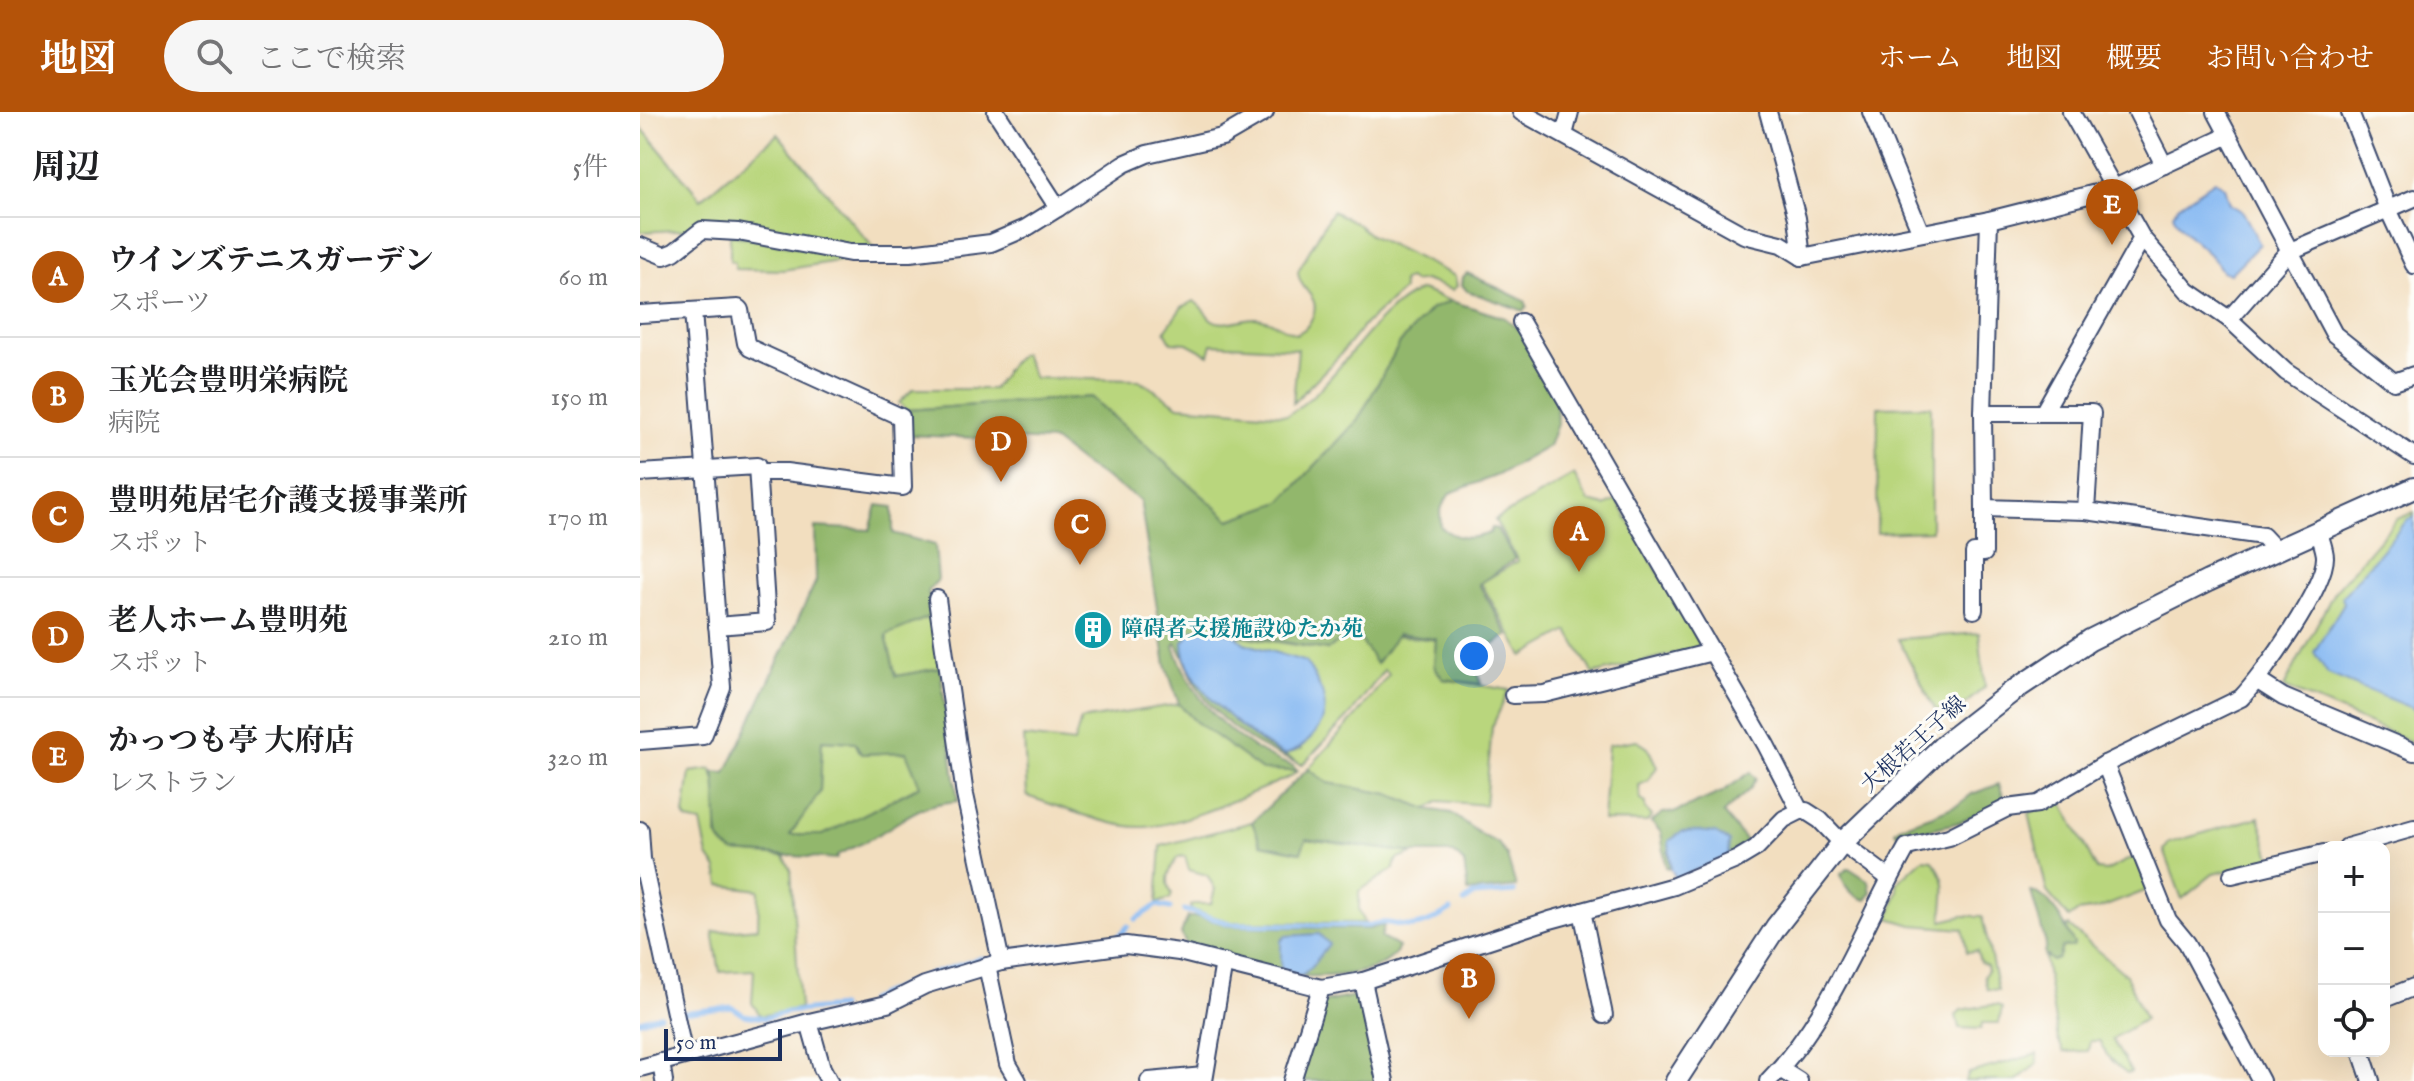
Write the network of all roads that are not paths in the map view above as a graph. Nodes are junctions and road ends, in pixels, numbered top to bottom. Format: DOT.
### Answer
graph roads {
  1 [pos="996,112"];
  2 [pos="1265,112"];
  3 [pos="1521,112"];
  4 [pos="1570,112"];
  5 [pos="1768,112"];
  6 [pos="1871,112"];
  7 [pos="2071,112"];
  8 [pos="2137,112"];
  9 [pos="2216,112"];
  10 [pos="2350,112"];
  11 [pos="1564,135"];
  12 [pos="2227,136"];
  13 [pos="2164,165"];
  14 [pos="2112,189"];
  15 [pos="2414,198"];
  16 [pos="1058,208"];
  17 [pos="2388,209"];
  18 [pos="1989,220"];
  19 [pos="1921,233"];
  20 [pos="2142,238"];
  21 [pos="640,246"];
  22 [pos="2288,252"];
  23 [pos="1802,257"];
  24 [pos="2414,265"];
  25 [pos="693,311"];
  26 [pos="640,314"];
  27 [pos="2229,319"];
  28 [pos="1521,322"];
  29 [pos="2414,375"];
  30 [pos="1983,413"];
  31 [pos="2043,413"];
  32 [pos="2414,456"];
  33 [pos="705,469"];
  34 [pos="758,472"];
  35 [pos="640,473"];
  36 [pos="2414,488"];
  37 [pos="1984,508"];
  38 [pos="2086,511"];
  39 [pos="2319,533"];
  40 [pos="2277,551"];
  41 [pos="937,599"];
  42 [pos="1974,610"];
  43 [pos="717,626"];
  44 [pos="1712,652"];
  45 [pos="2258,681"];
  46 [pos="1513,695"];
  47 [pos="640,741"];
  48 [pos="2414,752"];
  49 [pos="2105,764"];
  50 [pos="1800,811"];
  51 [pos="2414,828"];
  52 [pos="640,830"];
  53 [pos="2368,841"];
  54 [pos="1842,843"];
  55 [pos="2318,854"];
  56 [pos="2232,875"];
  57 [pos="1889,878"];
  58 [pos="1582,911"];
  59 [pos="1224,962"];
  60 [pos="994,964"];
  61 [pos="1363,981"];
  62 [pos="2414,987"];
  63 [pos="1321,988"];
  64 [pos="2390,997"];
  65 [pos="1604,1015"];
  66 [pos="809,1022"];
  67 [pos="684,1055"];
  68 [pos="2363,1057"];
  69 [pos="661,1062"];
  70 [pos="640,1068"];
  71 [pos="1774,1075"];
  72 [pos="1204,1079"];
  73 [pos="664,1081"];
  74 [pos="829,1081"];
  75 [pos="1018,1081"];
  76 [pos="1149,1081"];
  77 [pos="1292,1081"];
  78 [pos="1385,1081"];
  79 [pos="1676,1081"];
  80 [pos="1799,1081"];
  81 [pos="2261,1081"];
  82 [pos="2371,1081"];
  1 -- 16 [label="street"];
  2 -- 16 [label="street"];
  3 -- 11 [label="street"];
  4 -- 11 [label="street"];
  5 -- 23 [label="street"];
  6 -- 19 [label="street"];
  7 -- 14 [label="street"];
  8 -- 13 [label="street"];
  9 -- 12 [label="street"];
  10 -- 17 [label="street"];
  11 -- 23 [label="street"];
  12 -- 13 [label="street"];
  12 -- 22 [label="street"];
  13 -- 14 [label="street"];
  14 -- 18 [label="street"];
  14 -- 20 [label="street"];
  15 -- 17 [label="street"];
  16 -- 21 [label="street"];
  17 -- 22 [label="street"];
  17 -- 24 [label="street"];
  18 -- 19 [label="street"];
  18 -- 30 [label="street"];
  19 -- 23 [label="street"];
  20 -- 27 [label="street"];
  20 -- 31 [label="street"];
  22 -- 27 [label="street"];
  22 -- 29 [label="street"];
  25 -- 26 [label="street"];
  25 -- 33 [label="street"];
  25 -- 34 [label="street"];
  27 -- 32 [label="street"];
  28 -- 44 [label="street"];
  30 -- 31 [label="street"];
  30 -- 37 [label="street"];
  31 -- 38 [label="street"];
  33 -- 34 [label="street"];
  33 -- 35 [label="street"];
  33 -- 43 [label="street"];
  34 -- 43 [label="street"];
  36 -- 39 [label="street, 大根若王子線"];
  37 -- 38 [label="street"];
  37 -- 42 [label="street"];
  38 -- 40 [label="street"];
  39 -- 40 [label="street, 大根若王子線"];
  39 -- 45 [label="street"];
  40 -- 54 [label="street, 大根若王子線"];
  41 -- 60 [label="street"];
  43 -- 47 [label="street"];
  44 -- 46 [label="street"];
  44 -- 50 [label="street"];
  45 -- 48 [label="street"];
  45 -- 49 [label="street"];
  49 -- 57 [label="street"];
  49 -- 81 [label="street"];
  50 -- 54 [label="street"];
  50 -- 58 [label="street"];
  51 -- 53 [label="street"];
  52 -- 67 [label="street"];
  54 -- 57 [label="street"];
  54 -- 79 [label="street, 大根若王子線"];
  55 -- 56 [label="street"];
  57 -- 71 [label="street"];
  58 -- 61 [label="street"];
  58 -- 65 [label="street"];
  59 -- 60 [label="street"];
  59 -- 63 [label="street"];
  59 -- 72 [label="street"];
  60 -- 66 [label="street"];
  60 -- 75 [label="street"];
  61 -- 63 [label="street"];
  61 -- 78 [label="street"];
  62 -- 64 [label="street"];
  63 -- 77 [label="street"];
  66 -- 67 [label="street"];
  66 -- 74 [label="street"];
  67 -- 69 [label="street"];
  68 -- 82 [label="street"];
  69 -- 70 [label="street"];
  69 -- 73 [label="street"];
  71 -- 80 [label="street"];
  72 -- 76 [label="street"];
}
